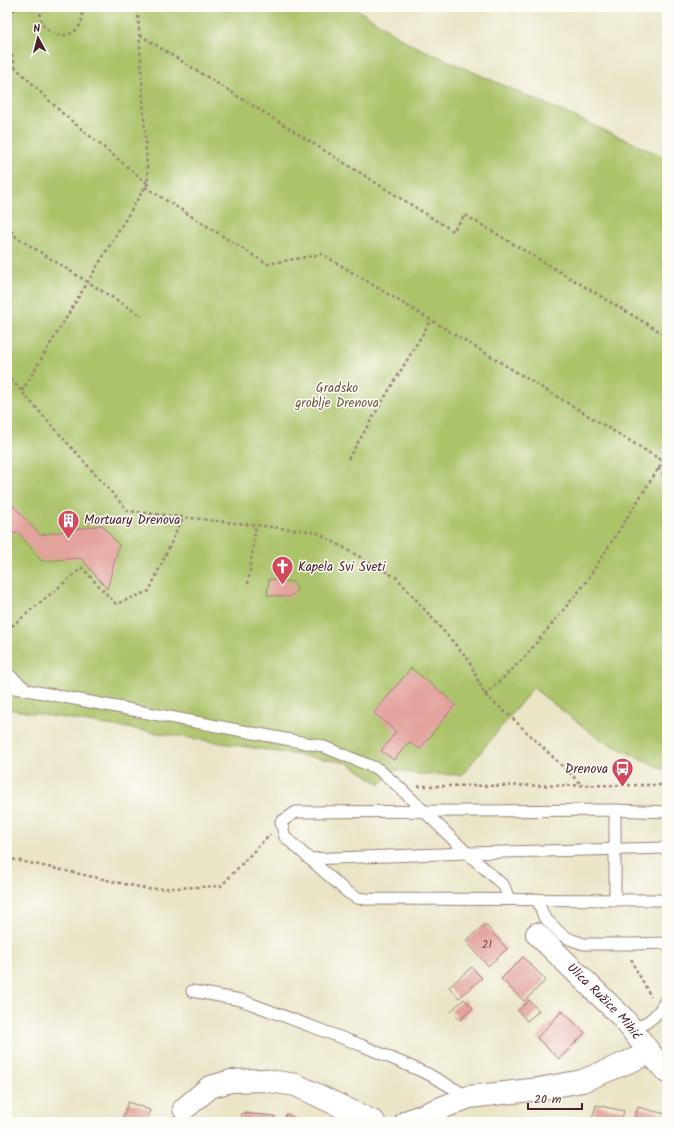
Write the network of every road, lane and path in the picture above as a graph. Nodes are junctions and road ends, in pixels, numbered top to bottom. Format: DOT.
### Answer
graph roads {
  1 [pos="16,7"];
  2 [pos="42,7"];
  3 [pos="80,7"];
  4 [pos="136,7"];
  5 [pos="7,22"];
  6 [pos="140,35"];
  7 [pos="7,37"];
  8 [pos="148,184"];
  9 [pos="145,187"];
  10 [pos="7,226"];
  11 [pos="87,282"];
  12 [pos="142,316"];
  13 [pos="431,320"];
  14 [pos="667,336"];
  15 [pos="7,375"];
  16 [pos="22,391"];
  17 [pos="667,454"];
  18 [pos="348,458"];
  19 [pos="663,461"];
  20 [pos="667,466"];
  21 [pos="658,468"];
  22 [pos="667,480"];
  23 [pos="183,517"];
  24 [pos="256,525"];
  25 [pos="248,584"];
  26 [pos="7,630"];
  27 [pos="7,673"];
  28 [pos="7,687"];
  29 [pos="27,690"];
  30 [pos="485,695"];
  31 [pos="582,785"];
  32 [pos="667,785"];
  33 [pos="398,786"];
  34 [pos="615,810"];
  35 [pos="423,811"];
  36 [pos="667,812"];
  37 [pos="281,822"];
  38 [pos="667,848"];
  39 [pos="615,849"];
  40 [pos="467,853"];
  41 [pos="7,858"];
  42 [pos="309,859"];
  43 [pos="509,899"];
  44 [pos="537,899"];
  45 [pos="615,900"];
  46 [pos="667,900"];
  47 [pos="536,934"];
  48 [pos="667,942"];
  49 [pos="632,962"];
  50 [pos="192,991"];
  51 [pos="667,998"];
  52 [pos="652,999"];
  53 [pos="633,1030"];
  54 [pos="650,1053"];
  55 [pos="667,1072"];
  56 [pos="469,1097"];
  57 [pos="184,1109"];
  58 [pos="374,1122"];
  59 [pos="406,1122"];
  1 -- 5 [label="path"];
  2 -- 3 [label="path"];
  4 -- 6 [label="path"];
  6 -- 8 [label="path"];
  6 -- 14 [label="path"];
  7 -- 8 [label="path"];
  8 -- 9 [label="path"];
  9 -- 11 [label="path"];
  9 -- 13 [label="path"];
  10 -- 11 [label="path"];
  11 -- 12 [label="path"];
  11 -- 16 [label="path"];
  13 -- 18 [label="path"];
  13 -- 19 [label="path"];
  15 -- 16 [label="path"];
  16 -- 23 [label="path"];
  17 -- 19 [label="path"];
  19 -- 20 [label="path"];
  19 -- 21 [label="path"];
  21 -- 22 [label="path"];
  21 -- 30 [label="path"];
  23 -- 24 [label="path"];
  23 -- 26 [label="path"];
  24 -- 25 [label="path"];
  24 -- 30 [label="path"];
  27 -- 29 [label="lane"];
  28 -- 29 [label="lane"];
  29 -- 33 [label="lane"];
  30 -- 31 [label="path"];
  31 -- 32 [label="path"];
  31 -- 33 [label="path"];
  33 -- 35 [label="lane"];
  34 -- 35 [label="lane"];
  34 -- 36 [label="lane"];
  34 -- 39 [label="lane"];
  35 -- 37 [label="lane"];
  35 -- 40 [label="lane"];
  37 -- 41 [label="path"];
  37 -- 42 [label="lane"];
  38 -- 39 [label="lane"];
  39 -- 40 [label="lane"];
  39 -- 45 [label="lane"];
  40 -- 42 [label="lane"];
  40 -- 43 [label="lane"];
  42 -- 43 [label="lane"];
  43 -- 44 [label="lane"];
  44 -- 45 [label="lane"];
  44 -- 48 [label="lane"];
  45 -- 46 [label="lane"];
  47 -- 53 [label="street, Ulica Ružice Mihić"];
  49 -- 52 [label="path"];
  50 -- 56 [label="lane"];
  51 -- 53 [label="lane"];
  53 -- 54 [label="street, Ulica Ružice Mihić"];
  54 -- 55 [label="street, Ulica Ružice Mihić"];
  54 -- 56 [label="street"];
  56 -- 59 [label="street"];
  57 -- 58 [label="street"];
}
